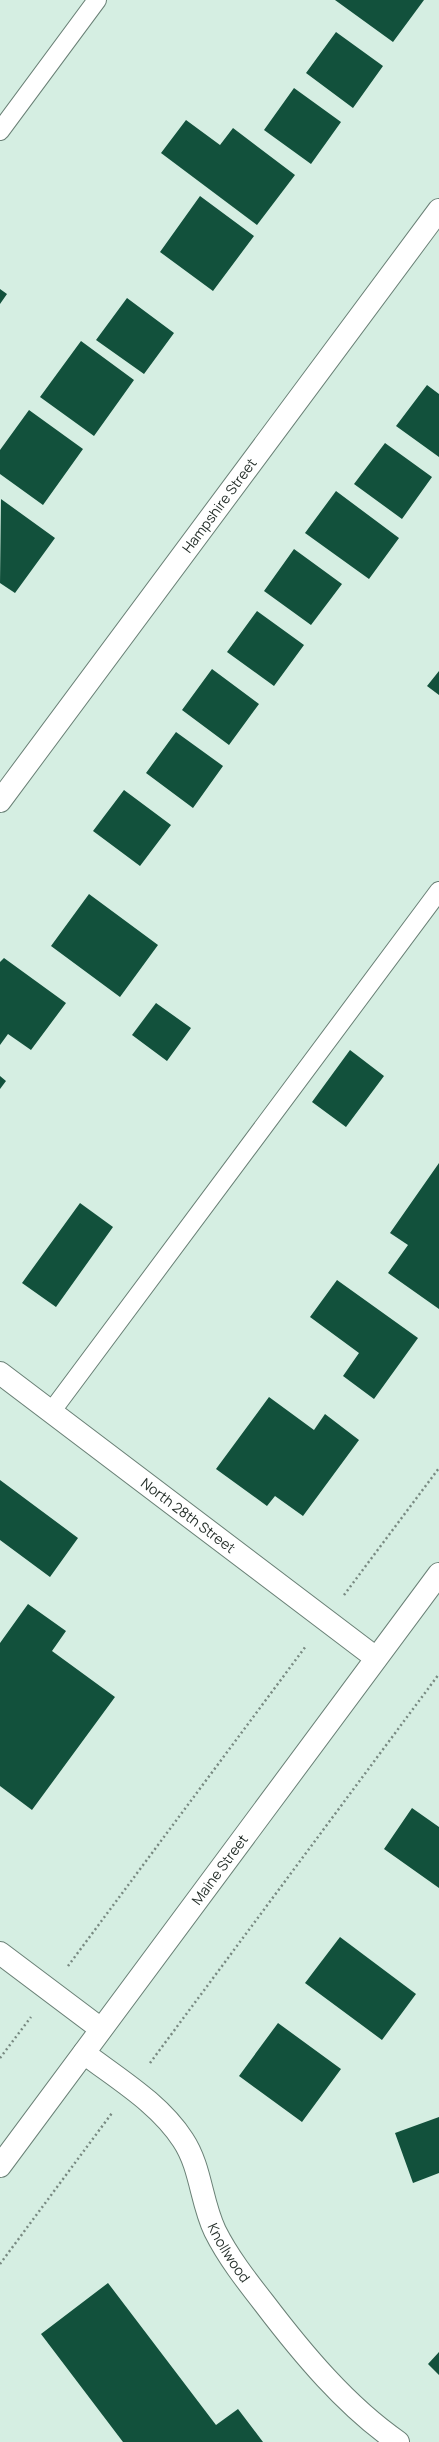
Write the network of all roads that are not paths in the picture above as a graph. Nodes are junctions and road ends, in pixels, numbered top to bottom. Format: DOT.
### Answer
graph roads {
  1 [pos="97,0"];
  2 [pos="0,131"];
  3 [pos="439,210"];
  4 [pos="0,801"];
  5 [pos="439,891"];
  6 [pos="0,1373"];
  7 [pos="51,1412"];
  8 [pos="439,1574"];
  9 [pos="376,1658"];
  10 [pos="0,1953"];
  11 [pos="101,2029"];
  12 [pos="84,2053"];
  13 [pos="0,2166"];
  14 [pos="398,2442"];
  1 -- 2 [label="lane"];
  3 -- 4 [label="street, Hampshire Street"];
  5 -- 7 [label="lane"];
  6 -- 7 [label="street, North 28th Street"];
  7 -- 9 [label="street, North 28th Street"];
  8 -- 9 [label="street, Maine Street"];
  9 -- 11 [label="street, Maine Street"];
  10 -- 11 [label="street"];
  11 -- 12 [label="street, Maine Street"];
  12 -- 13 [label="street, Maine Street"];
  12 -- 14 [label="street, Knollwood"];
}
